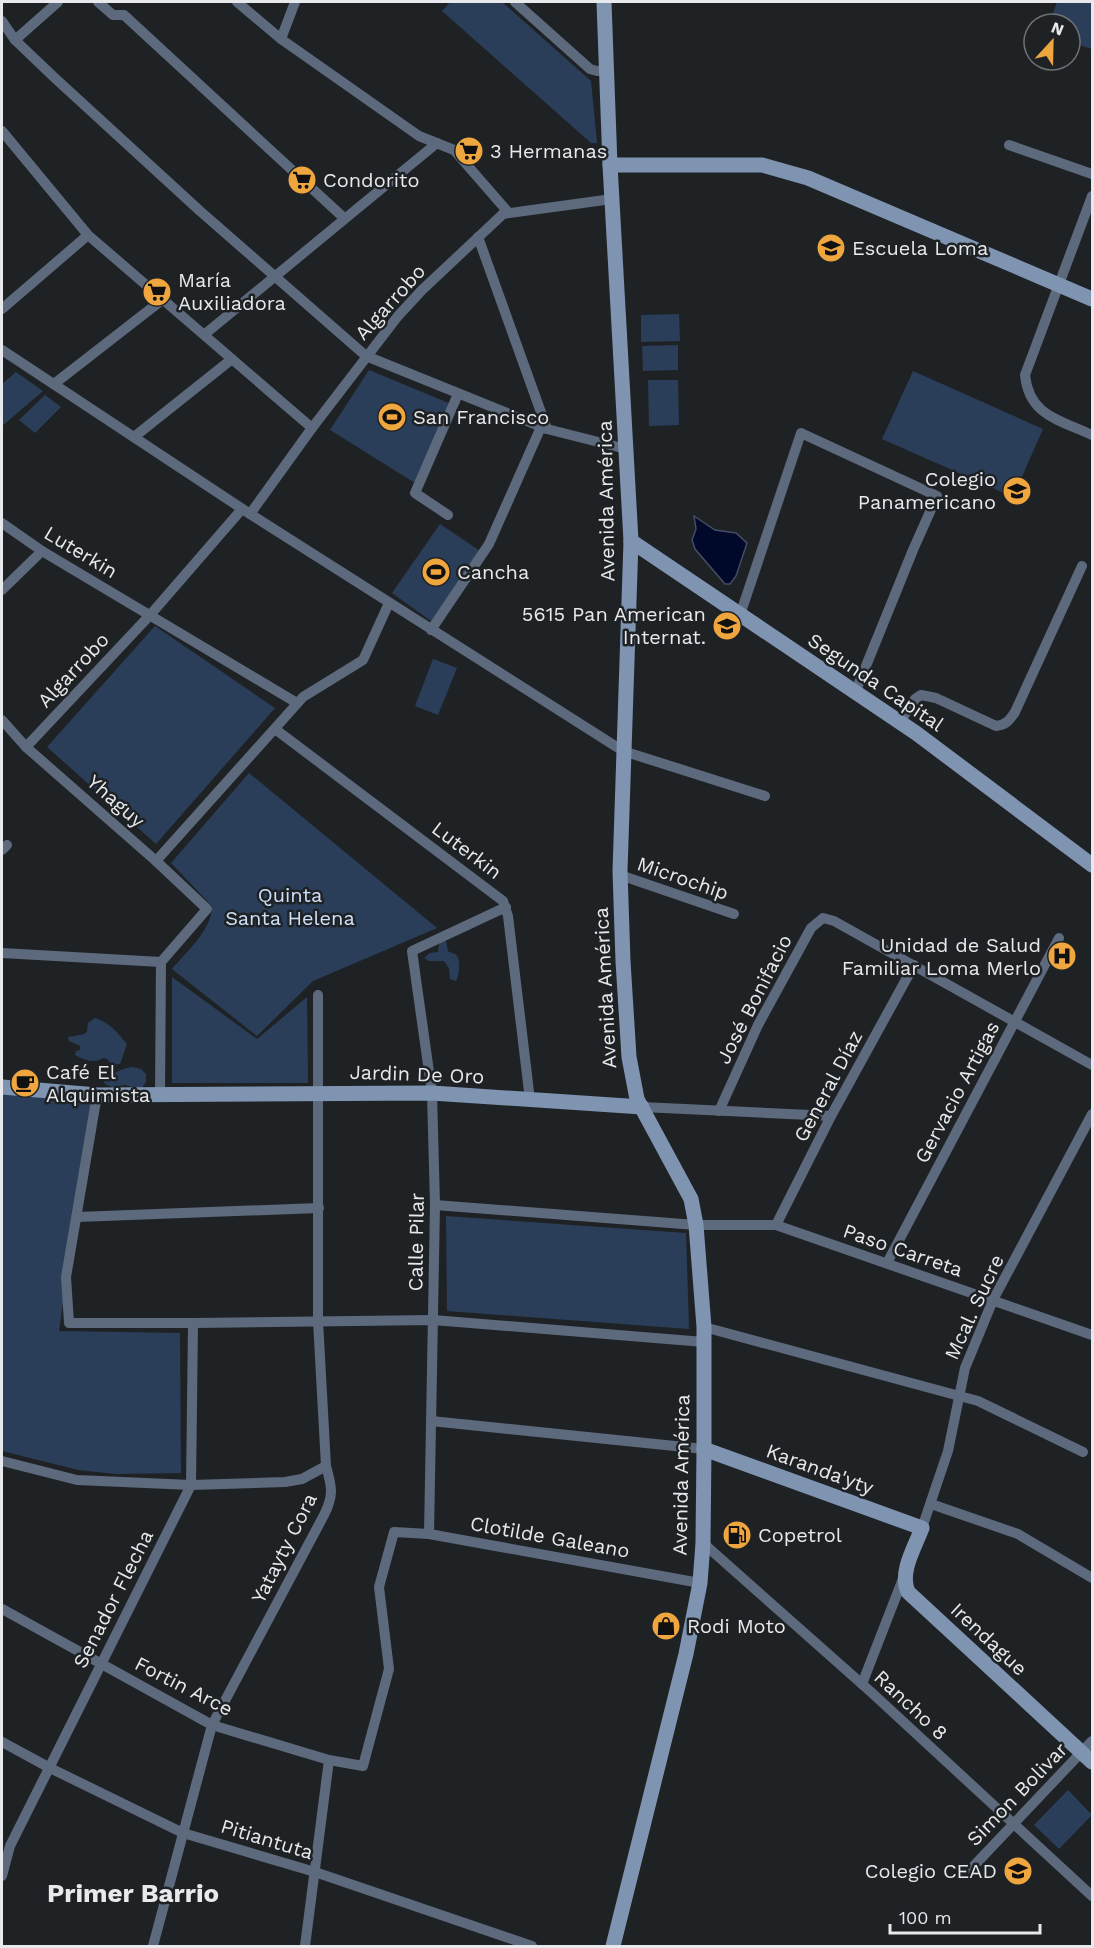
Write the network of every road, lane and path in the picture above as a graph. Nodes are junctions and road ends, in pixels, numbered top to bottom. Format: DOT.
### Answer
graph roads {
  1 [pos="58,2"];
  2 [pos="98,2"];
  3 [pos="237,2"];
  4 [pos="296,2"];
  5 [pos="515,2"];
  6 [pos="604,2"];
  7 [pos="2,21"];
  8 [pos="281,39"];
  9 [pos="15,40"];
  10 [pos="606,70"];
  11 [pos="2,131"];
  12 [pos="437,143"];
  13 [pos="1009,145"];
  14 [pos="610,165"];
  15 [pos="1092,174"];
  16 [pos="1092,196"];
  17 [pos="612,199"];
  18 [pos="508,212"];
  19 [pos="344,218"];
  20 [pos="88,235"];
  21 [pos="478,237"];
  22 [pos="275,276"];
  23 [pos="1059,285"];
  24 [pos="1092,299"];
  25 [pos="162,300"];
  26 [pos="2,309"];
  27 [pos="205,334"];
  28 [pos="2,350"];
  29 [pos="366,356"];
  30 [pos="232,359"];
  31 [pos="54,384"];
  32 [pos="459,394"];
  33 [pos="312,428"];
  34 [pos="544,428"];
  35 [pos="1092,435"];
  36 [pos="134,437"];
  37 [pos="626,449"];
  38 [pos="246,512"];
  39 [pos="448,515"];
  40 [pos="2,523"];
  41 [pos="631,541"];
  42 [pos="42,551"];
  43 [pos="1082,566"];
  44 [pos="2,590"];
  45 [pos="389,603"];
  46 [pos="151,614"];
  47 [pos="740,615"];
  48 [pos="430,630"];
  49 [pos="855,693"];
  50 [pos="297,703"];
  51 [pos="2,720"];
  52 [pos="900,722"];
  53 [pos="275,729"];
  54 [pos="26,747"];
  55 [pos="623,751"];
  56 [pos="765,796"];
  57 [pos="156,861"];
  58 [pos="1092,865"];
  59 [pos="620,875"];
  60 [pos="506,906"];
  61 [pos="734,914"];
  62 [pos="1059,938"];
  63 [pos="2,953"];
  64 [pos="161,962"];
  65 [pos="914,965"];
  66 [pos="318,995"];
  67 [pos="1015,1022"];
  68 [pos="1092,1065"];
  69 [pos="2,1087"];
  70 [pos="319,1093"];
  71 [pos="432,1093"];
  72 [pos="97,1095"];
  73 [pos="160,1095"];
  74 [pos="530,1100"];
  75 [pos="642,1107"];
  76 [pos="719,1111"];
  77 [pos="1092,1114"];
  78 [pos="831,1116"];
  79 [pos="435,1205"];
  80 [pos="320,1208"];
  81 [pos="77,1217"];
  82 [pos="696,1225"];
  83 [pos="776,1225"];
  84 [pos="887,1263"];
  85 [pos="993,1300"];
  86 [pos="318,1320"];
  87 [pos="433,1320"];
  88 [pos="194,1323"];
  89 [pos="704,1334"];
  90 [pos="1092,1335"];
  91 [pos="958,1396"];
  92 [pos="431,1421"];
  93 [pos="704,1449"];
  94 [pos="1083,1452"];
  95 [pos="2,1461"];
  96 [pos="326,1466"];
  97 [pos="191,1485"];
  98 [pos="931,1504"];
  99 [pos="922,1528"];
  100 [pos="429,1534"];
  101 [pos="703,1543"];
  102 [pos="906,1573"];
  103 [pos="1091,1574"];
  104 [pos="700,1583"];
  105 [pos="2,1609"];
  106 [pos="100,1664"];
  107 [pos="862,1684"];
  108 [pos="212,1725"];
  109 [pos="1092,1741"];
  110 [pos="2,1742"];
  111 [pos="1087,1758"];
  112 [pos="329,1760"];
  113 [pos="363,1766"];
  114 [pos="50,1768"];
  115 [pos="1014,1823"];
  116 [pos="183,1833"];
  117 [pos="315,1872"];
  118 [pos="968,1872"];
  119 [pos="2,1876"];
  120 [pos="1092,1896"];
  121 [pos="153,1947"];
  122 [pos="305,1947"];
  123 [pos="532,1947"];
  124 [pos="612,1947"];
  1 -- 9 [label="street"];
  2 -- 19 [label="street"];
  3 -- 8 [label="street"];
  4 -- 8 [label="street"];
  5 -- 10 [label="street"];
  6 -- 10 [label="street, Avenida América"];
  7 -- 9 [label="street"];
  8 -- 12 [label="street"];
  9 -- 22 [label="street"];
  10 -- 14 [label="street, Avenida América"];
  11 -- 20 [label="street"];
  12 -- 18 [label="street"];
  12 -- 19 [label="street"];
  13 -- 15 [label="street"];
  14 -- 17 [label="street, Avenida América"];
  14 -- 23 [label="street"];
  16 -- 23 [label="street"];
  17 -- 18 [label="street"];
  17 -- 37 [label="street, Avenida América"];
  18 -- 21 [label="street, Algarrobo"];
  19 -- 22 [label="street"];
  20 -- 25 [label="street"];
  20 -- 26 [label="street"];
  21 -- 29 [label="street, Algarrobo"];
  21 -- 34 [label="street"];
  22 -- 27 [label="street"];
  22 -- 29 [label="street"];
  23 -- 24 [label="street"];
  23 -- 35 [label="street"];
  25 -- 27 [label="street"];
  25 -- 31 [label="street"];
  27 -- 30 [label="street"];
  28 -- 31 [label="street"];
  29 -- 32 [label="street"];
  29 -- 33 [label="street, Algarrobo"];
  30 -- 33 [label="street"];
  30 -- 36 [label="street"];
  31 -- 36 [label="street"];
  32 -- 34 [label="street"];
  32 -- 39 [label="street"];
  33 -- 38 [label="street, Algarrobo"];
  34 -- 37 [label="street"];
  34 -- 48 [label="street"];
  36 -- 38 [label="street"];
  37 -- 41 [label="street, Avenida América"];
  38 -- 45 [label="street"];
  38 -- 46 [label="street, Algarrobo"];
  40 -- 42 [label="street, Luterkin"];
  41 -- 47 [label="street, Segunda Capital"];
  41 -- 55 [label="street, Avenida América"];
  42 -- 44 [label="street"];
  42 -- 46 [label="street, Luterkin"];
  43 -- 52 [label="street"];
  45 -- 48 [label="street"];
  45 -- 50 [label="street"];
  46 -- 50 [label="street, Luterkin"];
  46 -- 54 [label="street, Algarrobo"];
  47 -- 49 [label="street, Segunda Capital"];
  47 -- 49 [label="street"];
  48 -- 55 [label="street"];
  49 -- 52 [label="street, Segunda Capital"];
  50 -- 53 [label="street"];
  51 -- 54 [label="street, Yhaguy"];
  52 -- 58 [label="street, Segunda Capital"];
  53 -- 57 [label="street"];
  53 -- 60 [label="street, Luterkin"];
  54 -- 57 [label="street, Yhaguy"];
  55 -- 56 [label="street"];
  55 -- 59 [label="street, Avenida América"];
  57 -- 64 [label="street, Yhaguy"];
  59 -- 61 [label="street, Microchip"];
  59 -- 75 [label="street, Avenida América"];
  60 -- 71 [label="street, Calle Pilar"];
  60 -- 74 [label="street, Luterkin"];
  62 -- 67 [label="street, Gervacio Artigas"];
  63 -- 64 [label="street"];
  64 -- 73 [label="street"];
  65 -- 67 [label="street"];
  65 -- 76 [label="street, José Bonifacio"];
  65 -- 78 [label="street, General Díaz"];
  66 -- 70 [label="street, Yatayty Cora"];
  67 -- 68 [label="street"];
  67 -- 84 [label="street, Gervacio Artigas"];
  69 -- 72 [label="street, Jardin De Oro"];
  70 -- 71 [label="street, Jardin De Oro"];
  70 -- 73 [label="street, Jardin De Oro"];
  70 -- 80 [label="street, Yatayty Cora"];
  71 -- 74 [label="street, Jardin De Oro"];
  71 -- 79 [label="street, Calle Pilar"];
  72 -- 73 [label="street, Jardin De Oro"];
  72 -- 81 [label="street"];
  74 -- 75 [label="street, Jardin De Oro"];
  75 -- 76 [label="street, Jardin De Oro"];
  75 -- 82 [label="street, Avenida América"];
  76 -- 78 [label="street, Jardin De Oro"];
  77 -- 85 [label="street, Mcal. Sucre"];
  78 -- 83 [label="street, General Díaz"];
  79 -- 82 [label="street, Paso Carreta"];
  79 -- 87 [label="street, Calle Pilar"];
  80 -- 81 [label="street"];
  80 -- 86 [label="street, Yatayty Cora"];
  81 -- 88 [label="street"];
  82 -- 83 [label="street, Paso Carreta"];
  82 -- 89 [label="street, Avenida América"];
  83 -- 84 [label="street, Paso Carreta"];
  84 -- 85 [label="street, Paso Carreta"];
  85 -- 90 [label="street, Paso Carreta"];
  85 -- 91 [label="street, Mcal. Sucre"];
  86 -- 87 [label="street"];
  86 -- 88 [label="street"];
  86 -- 96 [label="street, Yatayty Cora"];
  87 -- 89 [label="street"];
  87 -- 92 [label="street, Calle Pilar"];
  88 -- 97 [label="street, Senador Flecha"];
  89 -- 91 [label="street"];
  89 -- 93 [label="street, Avenida América"];
  91 -- 94 [label="street"];
  91 -- 98 [label="street, Mcal. Sucre"];
  92 -- 93 [label="street"];
  92 -- 100 [label="street, Calle Pilar"];
  93 -- 99 [label="street, Karanda'yty"];
  93 -- 101 [label="street, Avenida América"];
  95 -- 97 [label="street"];
  96 -- 97 [label="street"];
  96 -- 108 [label="street, Yatayty Cora"];
  97 -- 106 [label="street, Senador Flecha"];
  98 -- 99 [label="street, Mcal. Sucre"];
  98 -- 103 [label="street"];
  99 -- 102 [label="street"];
  100 -- 104 [label="street, Clotilde Galeano"];
  100 -- 113 [label="street, Clotilde Galeano"];
  101 -- 104 [label="street, Avenida América"];
  101 -- 107 [label="street, Rancho 8"];
  102 -- 107 [label="street"];
  102 -- 111 [label="street, Irendague"];
  104 -- 124 [label="street, Avenida América"];
  105 -- 106 [label="street, Fortin Arce"];
  106 -- 108 [label="street, Fortin Arce"];
  106 -- 114 [label="street, Senador Flecha"];
  107 -- 115 [label="street, Rancho 8"];
  108 -- 112 [label="street, Fortin Arce"];
  108 -- 116 [label="street, Yatayty Cora"];
  109 -- 111 [label="street, Simon Bolivar"];
  110 -- 114 [label="street, Pitiantuta"];
  111 -- 115 [label="street, Simon Bolivar"];
  112 -- 113 [label="street, Fortin Arce"];
  112 -- 117 [label="street"];
  114 -- 116 [label="street, Pitiantuta"];
  114 -- 119 [label="street, Senador Flecha"];
  115 -- 118 [label="street, Simon Bolivar"];
  115 -- 120 [label="street, Rancho 8"];
  116 -- 117 [label="street, Pitiantuta"];
  116 -- 121 [label="street, Yatayty Cora"];
  117 -- 122 [label="street"];
  117 -- 123 [label="street, Pitiantuta"];
}
